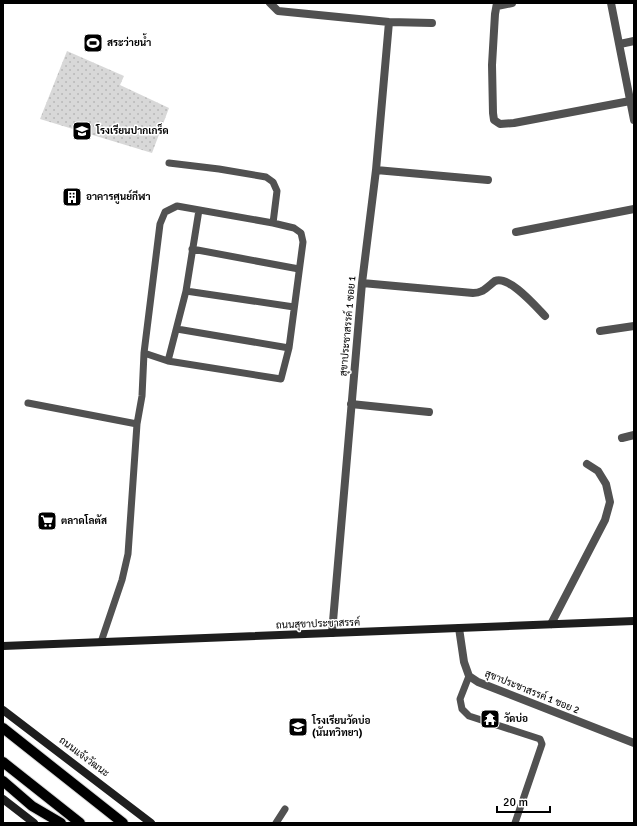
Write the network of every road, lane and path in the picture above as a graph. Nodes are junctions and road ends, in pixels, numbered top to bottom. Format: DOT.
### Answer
graph roads {
  1 [pos="270,3"];
  2 [pos="512,3"];
  3 [pos="611,3"];
  4 [pos="497,5"];
  5 [pos="388,22"];
  6 [pos="432,23"];
  7 [pos="634,41"];
  8 [pos="620,44"];
  9 [pos="630,101"];
  10 [pos="634,120"];
  11 [pos="169,163"];
  12 [pos="376,170"];
  13 [pos="488,180"];
  14 [pos="634,209"];
  15 [pos="199,210"];
  16 [pos="273,223"];
  17 [pos="516,232"];
  18 [pos="192,249"];
  19 [pos="299,269"];
  20 [pos="362,283"];
  21 [pos="186,291"];
  22 [pos="294,307"];
  23 [pos="545,316"];
  24 [pos="634,326"];
  25 [pos="177,329"];
  26 [pos="600,331"];
  27 [pos="289,348"];
  28 [pos="144,353"];
  29 [pos="168,361"];
  30 [pos="28,403"];
  31 [pos="351,404"];
  32 [pos="429,412"];
  33 [pos="137,424"];
  34 [pos="634,435"];
  35 [pos="622,438"];
  36 [pos="587,464"];
  37 [pos="634,621"];
  38 [pos="551,624"];
  39 [pos="459,628"];
  40 [pos="332,633"];
  41 [pos="101,642"];
  42 [pos="3,646"];
  43 [pos="469,676"];
  44 [pos="3,710"];
  45 [pos="3,728"];
  46 [pos="634,743"];
  47 [pos="3,762"];
  48 [pos="3,781"];
  49 [pos="3,799"];
  50 [pos="285,809"];
  51 [pos="34,823"];
  52 [pos="61,823"];
  53 [pos="80,823"];
  54 [pos="123,823"];
  55 [pos="151,823"];
  56 [pos="276,823"];
  57 [pos="515,823"];
  1 -- 5 [label="street"];
  2 -- 4 [label="street"];
  3 -- 8 [label="street"];
  4 -- 9 [label="street"];
  5 -- 6 [label="street"];
  5 -- 12 [label="street, สุขาประชาสรรค์ 1 ซอย 1"];
  7 -- 8 [label="street"];
  8 -- 9 [label="street"];
  9 -- 10 [label="street"];
  11 -- 16 [label="lane"];
  12 -- 13 [label="street"];
  12 -- 20 [label="street, สุขาประชาสรรค์ 1 ซอย 1"];
  14 -- 17 [label="street"];
  15 -- 16 [label="lane"];
  15 -- 18 [label="lane"];
  15 -- 28 [label="lane"];
  16 -- 19 [label="lane"];
  18 -- 19 [label="lane"];
  18 -- 21 [label="lane"];
  19 -- 22 [label="lane"];
  20 -- 23 [label="street"];
  20 -- 31 [label="street, สุขาประชาสรรค์ 1 ซอย 1"];
  21 -- 22 [label="lane"];
  21 -- 25 [label="lane"];
  22 -- 27 [label="lane"];
  24 -- 26 [label="street"];
  25 -- 27 [label="lane"];
  25 -- 29 [label="lane"];
  27 -- 29 [label="lane"];
  28 -- 29 [label="lane"];
  28 -- 33 [label="lane"];
  30 -- 33 [label="lane"];
  31 -- 32 [label="street"];
  31 -- 40 [label="street, สุขาประชาสรรค์ 1 ซอย 1"];
  33 -- 41 [label="lane"];
  34 -- 35 [label="street"];
  36 -- 38 [label="street"];
  37 -- 38 [label="street, ถนนสุขาประชาสรรค์"];
  38 -- 39 [label="street, ถนนสุขาประชาสรรค์"];
  39 -- 40 [label="street, ถนนสุขาประชาสรรค์"];
  39 -- 43 [label="street, สุขาประชาสรรค์ 1 ซอย 2"];
  40 -- 41 [label="street, ถนนสุขาประชาสรรค์"];
  41 -- 42 [label="street, ถนนสุขาประชาสรรค์"];
  43 -- 46 [label="street, สุขาประชาสรรค์ 1 ซอย 2"];
  43 -- 57 [label="lane"];
  44 -- 55 [label="street, ถนนแจ้งวัฒนะ"];
  45 -- 54 [label="main road"];
  47 -- 53 [label="main road"];
  48 -- 52 [label="main road"];
  49 -- 51 [label="street"];
  50 -- 56 [label="lane"];
}
